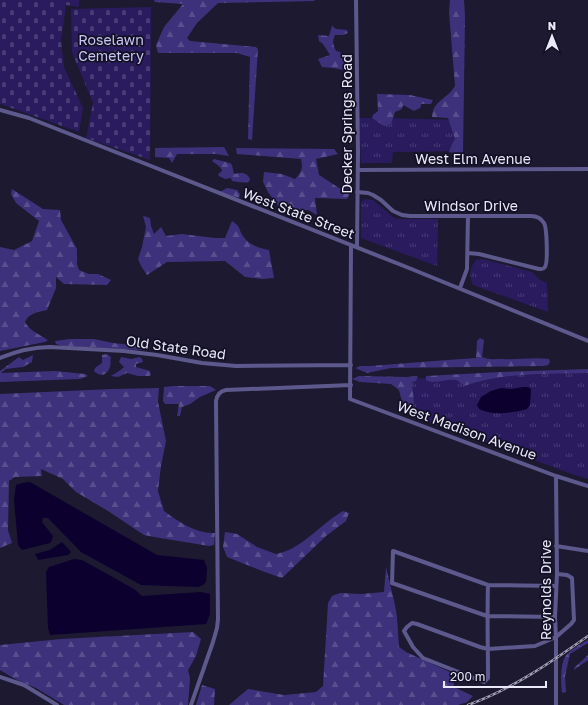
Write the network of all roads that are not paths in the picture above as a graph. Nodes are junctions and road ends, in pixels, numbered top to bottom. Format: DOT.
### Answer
graph roads {
  1 [pos="356,0"];
  2 [pos="0,110"];
  3 [pos="588,169"];
  4 [pos="358,170"];
  5 [pos="357,192"];
  6 [pos="468,216"];
  7 [pos="351,245"];
  8 [pos="357,247"];
  9 [pos="468,253"];
  10 [pos="460,288"];
  11 [pos="588,341"];
  12 [pos="0,358"];
  13 [pos="351,365"];
  14 [pos="350,385"];
  15 [pos="556,476"];
  16 [pos="588,486"];
  17 [pos="556,546"];
  18 [pos="588,550"];
  19 [pos="556,574"];
  20 [pos="488,585"];
  21 [pos="556,586"];
  22 [pos="487,616"];
  23 [pos="555,617"];
  24 [pos="556,637"];
  25 [pos="488,649"];
  26 [pos="0,677"];
  27 [pos="57,705"];
  28 [pos="191,705"];
  29 [pos="556,705"];
  1 -- 4 [label="street, Decker Springs Road"];
  2 -- 7 [label="street, West State Street"];
  3 -- 4 [label="street, West Elm Avenue"];
  4 -- 5 [label="street, Decker Springs Road"];
  5 -- 6 [label="street, Windsor Drive"];
  5 -- 8 [label="street, Decker Springs Road"];
  6 -- 9 [label="street"];
  6 -- 9 [label="street, Windsor Drive"];
  7 -- 8 [label="street, West State Street"];
  7 -- 13 [label="street"];
  8 -- 10 [label="street, West State Street"];
  9 -- 10 [label="street"];
  10 -- 11 [label="street, West State Street"];
  12 -- 13 [label="street, Old State Road"];
  13 -- 14 [label="street"];
  14 -- 15 [label="street, West Madison Avenue"];
  14 -- 28 [label="street"];
  15 -- 16 [label="street, West Madison Avenue"];
  15 -- 17 [label="street, Reynolds Drive"];
  17 -- 18 [label="street"];
  17 -- 19 [label="street, Reynolds Drive"];
  19 -- 21 [label="street, Reynolds Drive"];
  19 -- 24 [label="street"];
  20 -- 21 [label="street"];
  20 -- 22 [label="street"];
  20 -- 22 [label="street"];
  21 -- 23 [label="street, Reynolds Drive"];
  22 -- 23 [label="street"];
  22 -- 25 [label="street"];
  23 -- 24 [label="street, Reynolds Drive"];
  24 -- 25 [label="street"];
  24 -- 29 [label="street, Reynolds Drive"];
  25 -- 25 [label="street"];
  26 -- 27 [label="street"];
}
